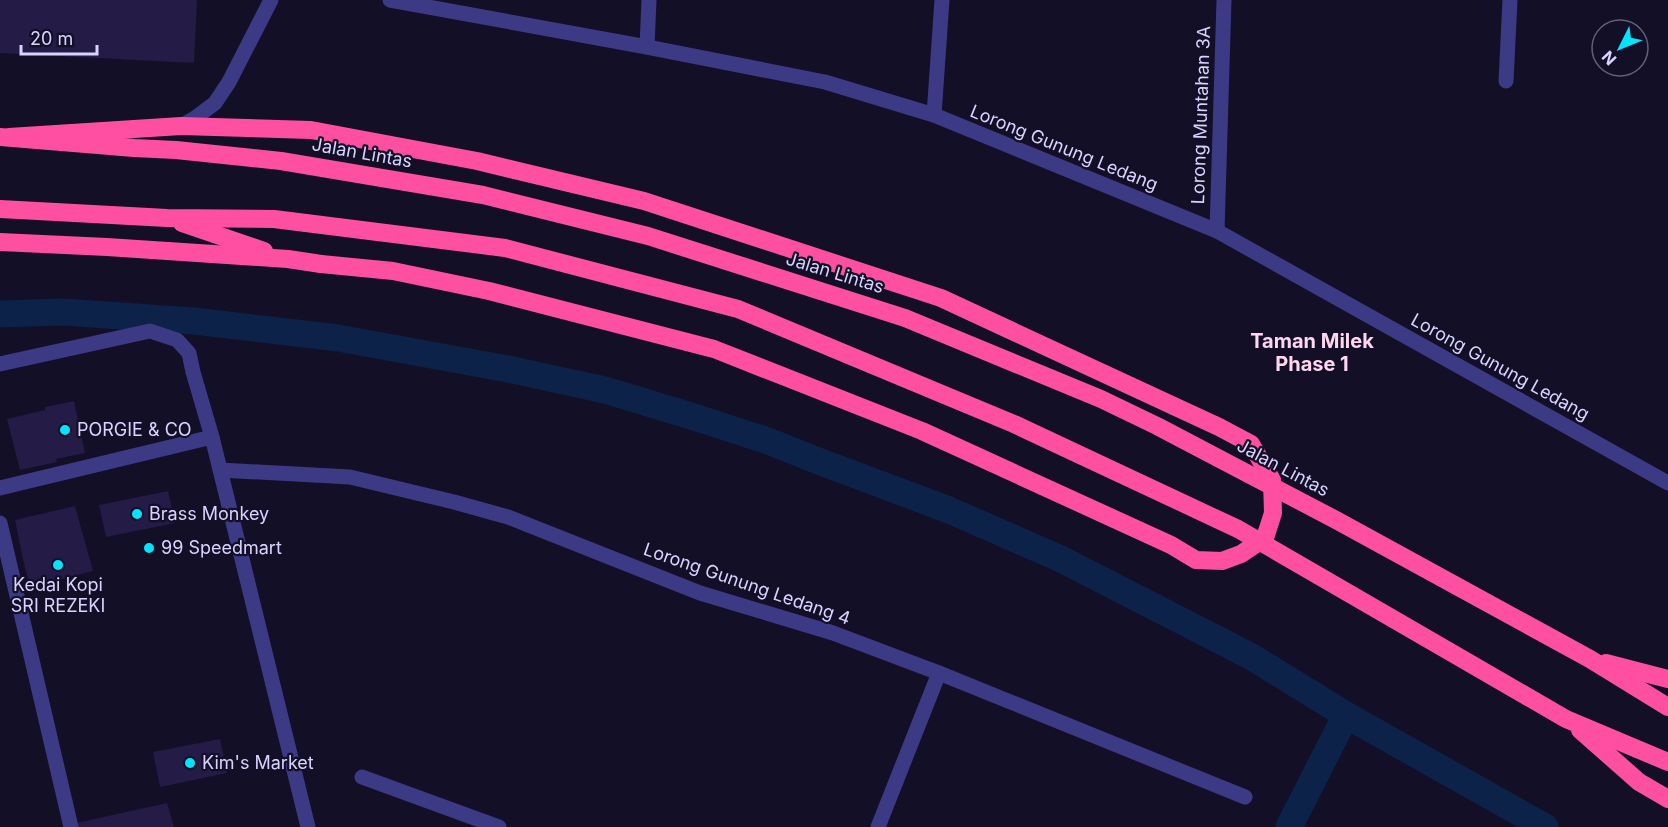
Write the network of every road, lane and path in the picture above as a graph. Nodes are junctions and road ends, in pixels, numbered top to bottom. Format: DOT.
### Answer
graph roads {
  1 [pos="271,0"];
  2 [pos="390,0"];
  3 [pos="649,0"];
  4 [pos="942,0"];
  5 [pos="1224,0"];
  6 [pos="1510,0"];
  7 [pos="647,47"];
  8 [pos="1506,81"];
  9 [pos="934,115"];
  10 [pos="182,126"];
  11 [pos="5,137"];
  12 [pos="0,210"];
  13 [pos="167,218"];
  14 [pos="1217,231"];
  15 [pos="0,242"];
  16 [pos="288,259"];
  17 [pos="0,364"];
  18 [pos="212,438"];
  19 [pos="220,470"];
  20 [pos="1668,483"];
  21 [pos="0,489"];
  22 [pos="0,523"];
  23 [pos="1590,659"];
  24 [pos="939,673"];
  25 [pos="1668,679"];
  26 [pos="1668,707"];
  27 [pos="1566,718"];
  28 [pos="1668,762"];
  29 [pos="362,777"];
  30 [pos="1245,797"];
  31 [pos="1668,799"];
  32 [pos="71,827"];
  33 [pos="308,827"];
  34 [pos="499,827"];
  35 [pos="878,827"];
  1 -- 10 [label="street"];
  2 -- 7 [label="street, Lorong Gunung Ledang"];
  3 -- 7 [label="street"];
  4 -- 9 [label="street"];
  5 -- 14 [label="street, Lorong Muntahan 3A"];
  6 -- 8 [label="street"];
  7 -- 9 [label="street, Lorong Gunung Ledang"];
  9 -- 14 [label="street, Lorong Gunung Ledang"];
  10 -- 11 [label="highway, bridge"];
  10 -- 16 [label="highway, bridge"];
  11 -- 23 [label="highway, Jalan Lintas"];
  12 -- 13 [label="highway"];
  13 -- 16 [label="highway"];
  13 -- 27 [label="highway"];
  14 -- 20 [label="street, Lorong Gunung Ledang"];
  15 -- 16 [label="highway"];
  17 -- 18 [label="street"];
  18 -- 19 [label="street"];
  18 -- 21 [label="street"];
  19 -- 24 [label="street, Lorong Gunung Ledang 4"];
  19 -- 33 [label="street"];
  22 -- 32 [label="street"];
  23 -- 25 [label="highway, Jalan Lintas"];
  23 -- 26 [label="highway, Jalan Lintas"];
  24 -- 30 [label="street, Lorong Gunung Ledang 4"];
  24 -- 35 [label="street"];
  27 -- 28 [label="highway"];
  27 -- 31 [label="highway"];
  29 -- 34 [label="street"];
}
